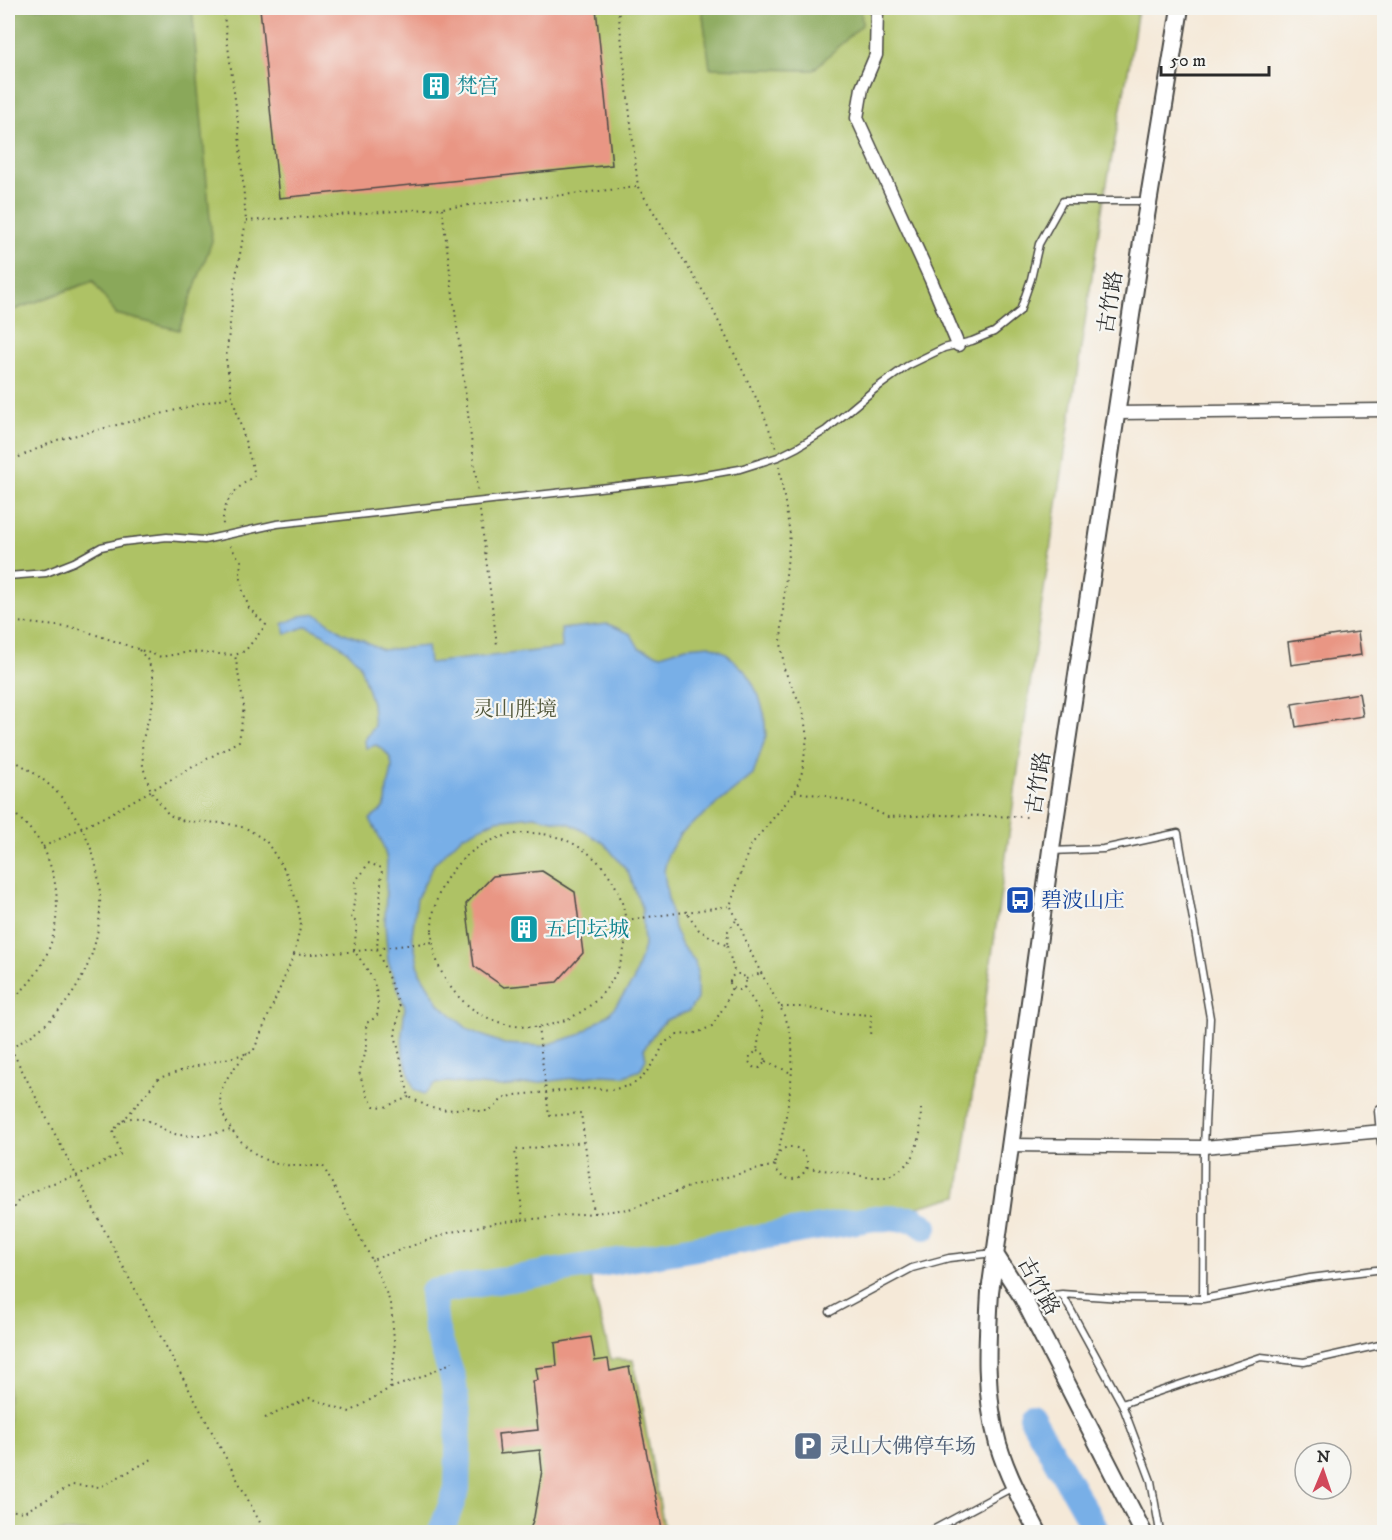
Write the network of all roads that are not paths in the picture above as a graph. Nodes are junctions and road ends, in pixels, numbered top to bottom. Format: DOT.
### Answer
graph roads {
  1 [pos="877,8"];
  2 [pos="1180,8"];
  3 [pos="1148,201"];
  4 [pos="958,345"];
  5 [pos="1384,410"];
  6 [pos="1116,413"];
  7 [pos="8,576"];
  8 [pos="1050,851"];
  9 [pos="1384,1111"];
  10 [pos="1384,1137"];
  11 [pos="1010,1145"];
  12 [pos="1204,1147"];
  13 [pos="994,1253"];
  14 [pos="1384,1269"];
  15 [pos="1062,1294"];
  16 [pos="1023,1298"];
  17 [pos="1203,1299"];
  18 [pos="830,1312"];
  19 [pos="1384,1344"];
  20 [pos="1122,1404"];
  21 [pos="1013,1486"];
  22 [pos="929,1533"];
  23 [pos="1038,1533"];
  24 [pos="1143,1533"];
  25 [pos="1160,1533"];
  1 -- 4 [label="street"];
  2 -- 3 [label="main road, 古竹路"];
  3 -- 4 [label="lane"];
  3 -- 6 [label="main road, 古竹路"];
  4 -- 7 [label="lane"];
  5 -- 6 [label="street"];
  6 -- 8 [label="main road, 古竹路"];
  8 -- 11 [label="main road, 古竹路"];
  8 -- 12 [label="lane"];
  9 -- 10 [label="street"];
  10 -- 12 [label="street"];
  11 -- 12 [label="street"];
  11 -- 13 [label="main road, 古竹路"];
  12 -- 17 [label="lane"];
  13 -- 16 [label="main road, 古竹路"];
  13 -- 18 [label="lane"];
  13 -- 21 [label="main road"];
  14 -- 17 [label="lane"];
  15 -- 16 [label="lane"];
  15 -- 17 [label="lane"];
  15 -- 20 [label="lane"];
  16 -- 24 [label="main road, 古竹路"];
  19 -- 20 [label="lane"];
  20 -- 25 [label="lane"];
  21 -- 22 [label="lane"];
  21 -- 23 [label="main road"];
}
